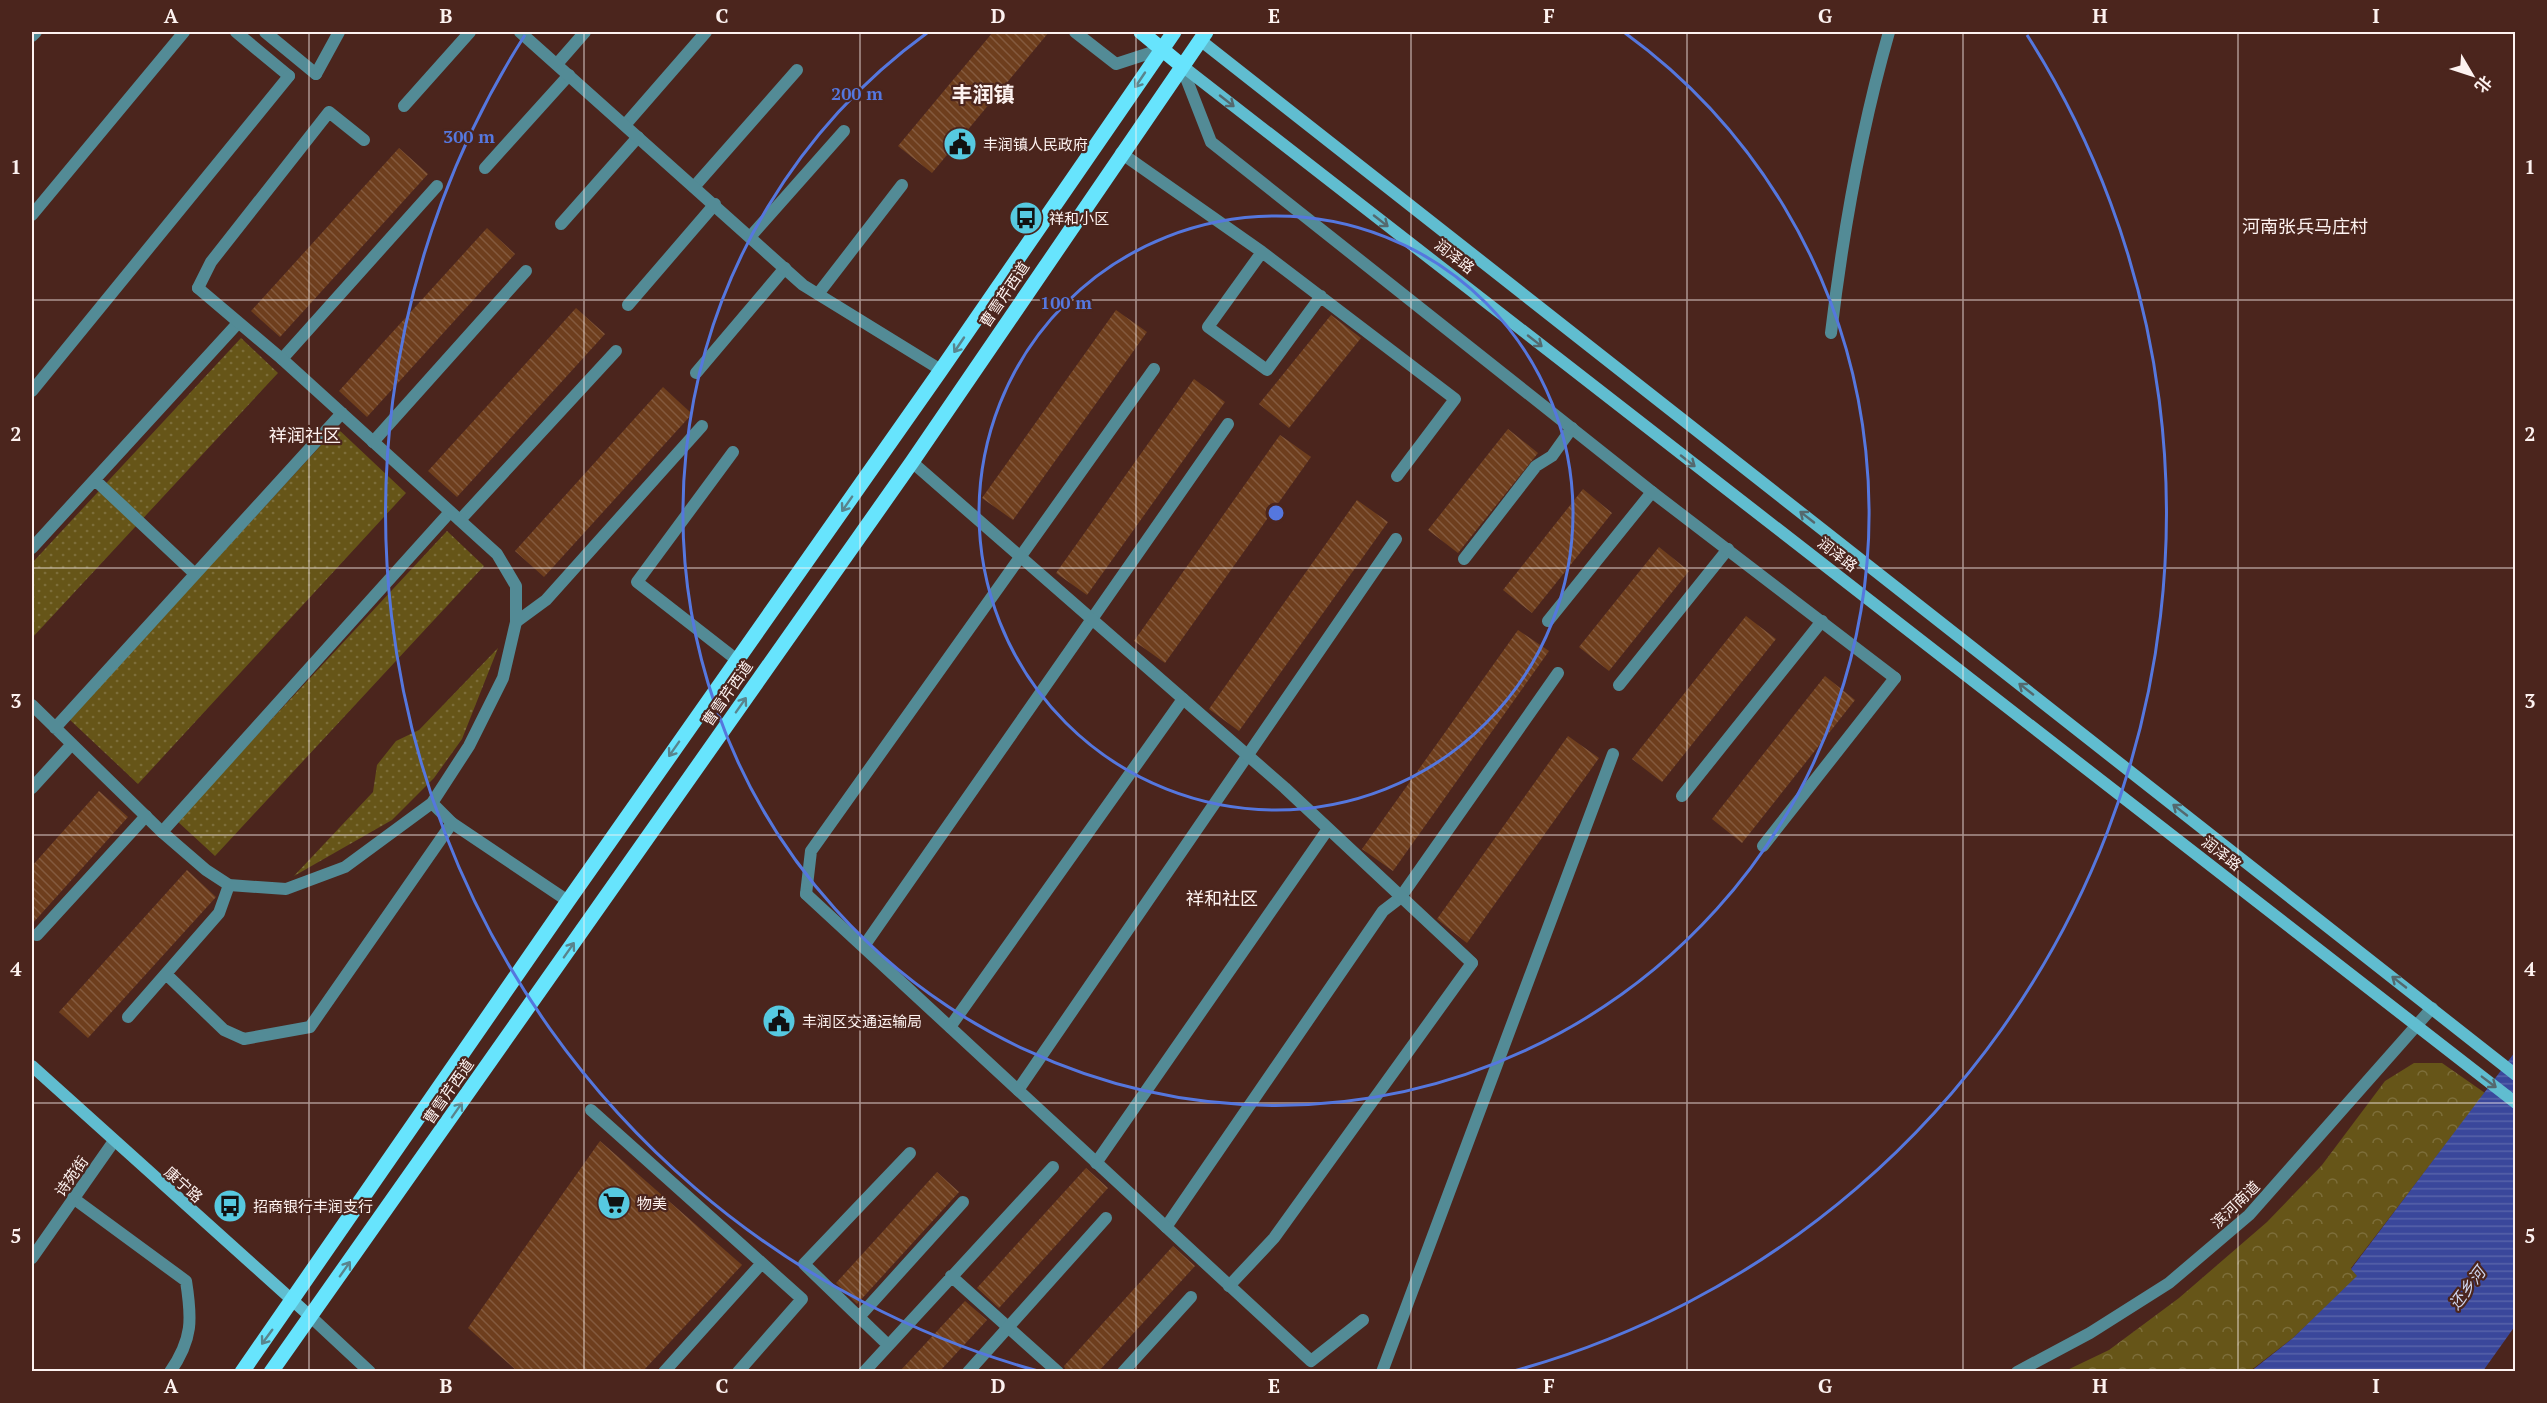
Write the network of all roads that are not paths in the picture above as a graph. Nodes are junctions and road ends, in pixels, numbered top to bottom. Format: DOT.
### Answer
graph roads {
  1 [pos="36,32"];
  2 [pos="184,32"];
  3 [pos="236,32"];
  4 [pos="265,32"];
  5 [pos="339,32"];
  6 [pos="470,32"];
  7 [pos="520,32"];
  8 [pos="585,32"];
  9 [pos="706,32"];
  10 [pos="1075,32"];
  11 [pos="1141,32"];
  12 [pos="1174,32"];
  13 [pos="1889,32"];
  14 [pos="1199,34"];
  15 [pos="32,36"];
  16 [pos="1162,49"];
  17 [pos="557,64"];
  18 [pos="1181,65"];
  19 [pos="797,70"];
  20 [pos="569,75"];
  21 [pos="404,106"];
  22 [pos="625,125"];
  23 [pos="844,131"];
  24 [pos="638,137"];
  25 [pos="364,140"];
  26 [pos="1121,153"];
  27 [pos="485,168"];
  28 [pos="902,185"];
  29 [pos="437,186"];
  30 [pos="694,187"];
  31 [pos="714,204"];
  32 [pos="32,215"];
  33 [pos="561,224"];
  34 [pos="750,237"];
  35 [pos="1262,252"];
  36 [pos="784,268"];
  37 [pos="526,271"];
  38 [pos="818,294"];
  39 [pos="1321,296"];
  40 [pos="627,305"];
  41 [pos="238,323"];
  42 [pos="1831,333"];
  43 [pos="616,351"];
  44 [pos="282,359"];
  45 [pos="1154,369"];
  46 [pos="941,370"];
  47 [pos="696,373"];
  48 [pos="32,392"];
  49 [pos="342,413"];
  50 [pos="1228,424"];
  51 [pos="702,426"];
  52 [pos="1572,428"];
  53 [pos="373,442"];
  54 [pos="733,452"];
  55 [pos="912,462"];
  56 [pos="1397,476"];
  57 [pos="95,480"];
  58 [pos="1652,492"];
  59 [pos="450,512"];
  60 [pos="460,520"];
  61 [pos="1396,539"];
  62 [pos="32,548"];
  63 [pos="1728,549"];
  64 [pos="1020,557"];
  65 [pos="1464,559"];
  66 [pos="195,574"];
  67 [pos="1091,618"];
  68 [pos="1548,621"];
  69 [pos="1822,621"];
  70 [pos="516,622"];
  71 [pos="737,660"];
  72 [pos="1558,673"];
  73 [pos="1619,685"];
  74 [pos="1183,699"];
  75 [pos="32,705"];
  76 [pos="55,728"];
  77 [pos="72,744"];
  78 [pos="1613,754"];
  79 [pos="1248,756"];
  80 [pos="32,788"];
  81 [pos="1682,796"];
  82 [pos="432,803"];
  83 [pos="146,816"];
  84 [pos="452,823"];
  85 [pos="1328,829"];
  86 [pos="162,832"];
  87 [pos="1762,846"];
  88 [pos="229,885"];
  89 [pos="1400,898"];
  90 [pos="568,901"];
  91 [pos="37,935"];
  92 [pos="864,946"];
  93 [pos="166,974"];
  94 [pos="2432,1008"];
  95 [pos="128,1017"];
  96 [pos="950,1027"];
  97 [pos="2416,1028"];
  98 [pos="32,1066"];
  99 [pos="2516,1075"];
  100 [pos="1018,1090"];
  101 [pos="2516,1103"];
  102 [pos="591,1110"];
  103 [pos="114,1141"];
  104 [pos="909,1153"];
  105 [pos="1096,1163"];
  106 [pos="1053,1167"];
  107 [pos="74,1198"];
  108 [pos="963,1202"];
  109 [pos="1106,1218"];
  110 [pos="1166,1227"];
  111 [pos="32,1258"];
  112 [pos="762,1263"];
  113 [pos="951,1276"];
  114 [pos="1229,1286"];
  115 [pos="1191,1297"];
  116 [pos="292,1302"];
  117 [pos="311,1317"];
  118 [pos="859,1317"];
  119 [pos="1363,1320"];
  120 [pos="1008,1327"];
  121 [pos="888,1345"];
  122 [pos="170,1371"];
  123 [pos="242,1371"];
  124 [pos="272,1371"];
  125 [pos="370,1371"];
  126 [pos="664,1371"];
  127 [pos="738,1371"];
  128 [pos="864,1371"];
  129 [pos="968,1371"];
  130 [pos="1058,1371"];
  131 [pos="1123,1371"];
  132 [pos="1382,1371"];
  133 [pos="2017,1371"];
  1 -- 15 [label="street"];
  2 -- 32 [label="street"];
  3 -- 48 [label="street"];
  4 -- 5 [label="street"];
  6 -- 21 [label="street"];
  7 -- 17 [label="street"];
  8 -- 17 [label="street"];
  9 -- 22 [label="street"];
  10 -- 16 [label="street"];
  11 -- 16 [label="main road, 润泽路"];
  12 -- 16 [label="main road, 曹雪芹西道"];
  13 -- 42 [label="street"];
  14 -- 18 [label="main road, 曹雪芹西道"];
  94 -- 14 [label="main road, 润泽路, one-way"];
  16 -- 18 [label="main road, 润泽路"];
  16 -- 46 [label="main road, 曹雪芹西道, one-way"];
  17 -- 20 [label="street"];
  18 -- 26 [label="main road, 曹雪芹西道"];
  18 -- 52 [label="street"];
  18 -- 97 [label="main road, 润泽路, one-way"];
  19 -- 30 [label="street"];
  20 -- 22 [label="street"];
  20 -- 27 [label="street"];
  22 -- 24 [label="street"];
  23 -- 34 [label="street"];
  24 -- 30 [label="street"];
  24 -- 33 [label="street"];
  25 -- 41 [label="street"];
  26 -- 35 [label="street"];
  26 -- 55 [label="main road, 曹雪芹西道"];
  28 -- 38 [label="street"];
  29 -- 44 [label="street"];
  30 -- 31 [label="street"];
  31 -- 34 [label="street"];
  31 -- 40 [label="street"];
  34 -- 36 [label="street"];
  35 -- 39 [label="street"];
  35 -- 39 [label="street"];
  36 -- 38 [label="street"];
  36 -- 47 [label="street"];
  37 -- 53 [label="street"];
  38 -- 46 [label="street"];
  39 -- 56 [label="street"];
  41 -- 44 [label="street"];
  41 -- 57 [label="street"];
  43 -- 60 [label="street"];
  44 -- 49 [label="street"];
  45 -- 64 [label="street"];
  46 -- 71 [label="main road, 曹雪芹西道, one-way"];
  49 -- 53 [label="street"];
  49 -- 66 [label="street"];
  50 -- 67 [label="street"];
  51 -- 70 [label="street"];
  52 -- 58 [label="street"];
  52 -- 65 [label="street"];
  53 -- 59 [label="street"];
  54 -- 71 [label="street"];
  55 -- 64 [label="street"];
  117 -- 55 [label="main road, 曹雪芹西道, one-way"];
  57 -- 62 [label="street"];
  57 -- 66 [label="street"];
  58 -- 63 [label="street"];
  58 -- 68 [label="street"];
  59 -- 60 [label="street"];
  59 -- 86 [label="street"];
  60 -- 70 [label="street"];
  61 -- 79 [label="street"];
  63 -- 69 [label="street"];
  63 -- 73 [label="street"];
  64 -- 67 [label="street"];
  64 -- 92 [label="street"];
  66 -- 76 [label="street"];
  67 -- 74 [label="street"];
  67 -- 92 [label="street"];
  69 -- 81 [label="street"];
  69 -- 87 [label="street"];
  70 -- 82 [label="street"];
  71 -- 90 [label="main road, 曹雪芹西道, one-way"];
  72 -- 89 [label="street"];
  74 -- 79 [label="street"];
  74 -- 96 [label="street"];
  75 -- 76 [label="street"];
  76 -- 77 [label="street"];
  77 -- 80 [label="street"];
  77 -- 83 [label="street"];
  78 -- 132 [label="street"];
  79 -- 85 [label="street"];
  79 -- 100 [label="street"];
  82 -- 84 [label="street"];
  82 -- 88 [label="street"];
  83 -- 86 [label="street"];
  83 -- 91 [label="street"];
  84 -- 90 [label="street"];
  84 -- 93 [label="street"];
  85 -- 89 [label="street"];
  85 -- 105 [label="street"];
  86 -- 88 [label="street"];
  88 -- 93 [label="street"];
  89 -- 110 [label="street"];
  89 -- 114 [label="street"];
  90 -- 116 [label="main road, 曹雪芹西道"];
  92 -- 96 [label="street"];
  93 -- 95 [label="street"];
  94 -- 97 [label="street, 滨河南道"];
  94 -- 99 [label="main road, 润泽路"];
  96 -- 100 [label="street"];
  97 -- 101 [label="main road, 润泽路, one-way"];
  97 -- 133 [label="street, 滨河南道"];
  98 -- 103 [label="main road, 康宁路"];
  100 -- 105 [label="street"];
  102 -- 112 [label="street"];
  103 -- 107 [label="street, 诗苑街"];
  103 -- 116 [label="main road, 康宁路"];
  104 -- 118 [label="street"];
  105 -- 110 [label="street"];
  106 -- 113 [label="street"];
  107 -- 111 [label="street, 诗苑街"];
  107 -- 122 [label="street"];
  108 -- 118 [label="street"];
  109 -- 120 [label="street"];
  110 -- 114 [label="street"];
  112 -- 126 [label="street"];
  112 -- 127 [label="street"];
  113 -- 120 [label="street"];
  113 -- 121 [label="street"];
  114 -- 119 [label="street"];
  115 -- 131 [label="street"];
  116 -- 117 [label="main road, 康宁路"];
  116 -- 123 [label="main road, 曹雪芹西道, one-way"];
  117 -- 124 [label="main road, 曹雪芹西道"];
  117 -- 125 [label="street, 康宁路"];
  118 -- 121 [label="street"];
  120 -- 129 [label="street"];
  120 -- 130 [label="street"];
  121 -- 128 [label="street"];
}
